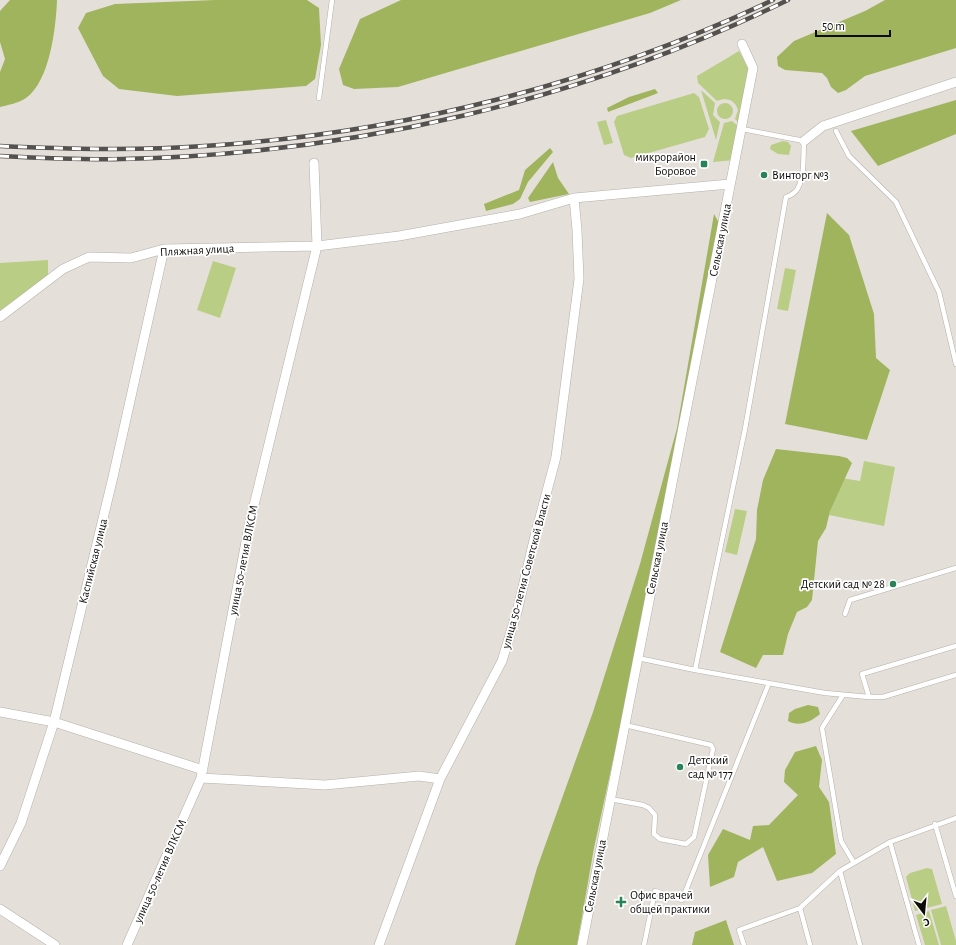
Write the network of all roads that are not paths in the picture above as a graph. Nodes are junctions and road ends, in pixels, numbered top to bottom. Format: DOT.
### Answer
graph roads {
  1 [pos="332,0"];
  2 [pos="742,44"];
  3 [pos="956,82"];
  4 [pos="320,98"];
  5 [pos="742,129"];
  6 [pos="836,131"];
  7 [pos="804,141"];
  8 [pos="314,163"];
  9 [pos="730,184"];
  10 [pos="574,198"];
  11 [pos="317,246"];
  12 [pos="164,249"];
  13 [pos="0,317"];
  14 [pos="956,364"];
  15 [pos="956,568"];
  16 [pos="845,614"];
  17 [pos="956,646"];
  18 [pos="638,658"];
  19 [pos="695,670"];
  20 [pos="956,675"];
  21 [pos="769,683"];
  22 [pos="843,695"];
  23 [pos="869,697"];
  24 [pos="0,712"];
  25 [pos="54,722"];
  26 [pos="625,725"];
  27 [pos="202,774"];
  28 [pos="440,779"];
  29 [pos="610,799"];
  30 [pos="956,818"];
  31 [pos="935,824"];
  32 [pos="890,842"];
  33 [pos="854,863"];
  34 [pos="0,866"];
  35 [pos="840,871"];
  36 [pos="956,896"];
  37 [pos="800,908"];
  38 [pos="0,909"];
  39 [pos="55,945"];
  40 [pos="128,945"];
  41 [pos="379,945"];
  42 [pos="582,945"];
  43 [pos="644,945"];
  44 [pos="744,945"];
  45 [pos="810,945"];
  46 [pos="860,945"];
  47 [pos="919,945"];
  1 -- 4 [label="lane"];
  2 -- 5 [label="street, Сельская улица"];
  3 -- 7 [label="street"];
  5 -- 7 [label="lane"];
  5 -- 9 [label="street, Сельская улица"];
  6 -- 14 [label="lane"];
  7 -- 19 [label="lane"];
  8 -- 11 [label="street, улица 50-летия ВЛКСМ"];
  9 -- 10 [label="street, Пляжная улица"];
  9 -- 18 [label="street, Сельская улица"];
  10 -- 11 [label="street, Пляжная улица"];
  10 -- 28 [label="street, улица 50-летия Советской Власти"];
  11 -- 12 [label="street, Пляжная улица"];
  11 -- 27 [label="street, улица 50-летия ВЛКСМ"];
  12 -- 13 [label="street, Пляжная улица"];
  12 -- 25 [label="street, Каспийская улица"];
  15 -- 16 [label="lane"];
  17 -- 23 [label="lane"];
  18 -- 19 [label="lane"];
  18 -- 26 [label="street, Сельская улица"];
  19 -- 21 [label="lane"];
  20 -- 23 [label="lane"];
  21 -- 22 [label="lane"];
  21 -- 43 [label="lane"];
  22 -- 23 [label="lane"];
  22 -- 33 [label="lane"];
  24 -- 25 [label="street"];
  25 -- 27 [label="street"];
  25 -- 34 [label="street, Каспийская улица"];
  26 -- 29 [label="street, Сельская улица"];
  26 -- 29 [label="lane"];
  27 -- 28 [label="street"];
  27 -- 40 [label="street, улица 50-летия ВЛКСМ"];
  28 -- 41 [label="street, улица 50-летия Советской Власти"];
  29 -- 42 [label="street, Сельская улица"];
  30 -- 31 [label="lane"];
  31 -- 32 [label="lane"];
  31 -- 36 [label="lane"];
  32 -- 33 [label="lane"];
  32 -- 47 [label="lane"];
  33 -- 35 [label="lane"];
  35 -- 37 [label="lane"];
  35 -- 46 [label="lane"];
  37 -- 44 [label="lane"];
  37 -- 45 [label="lane"];
  38 -- 39 [label="street"];
}
